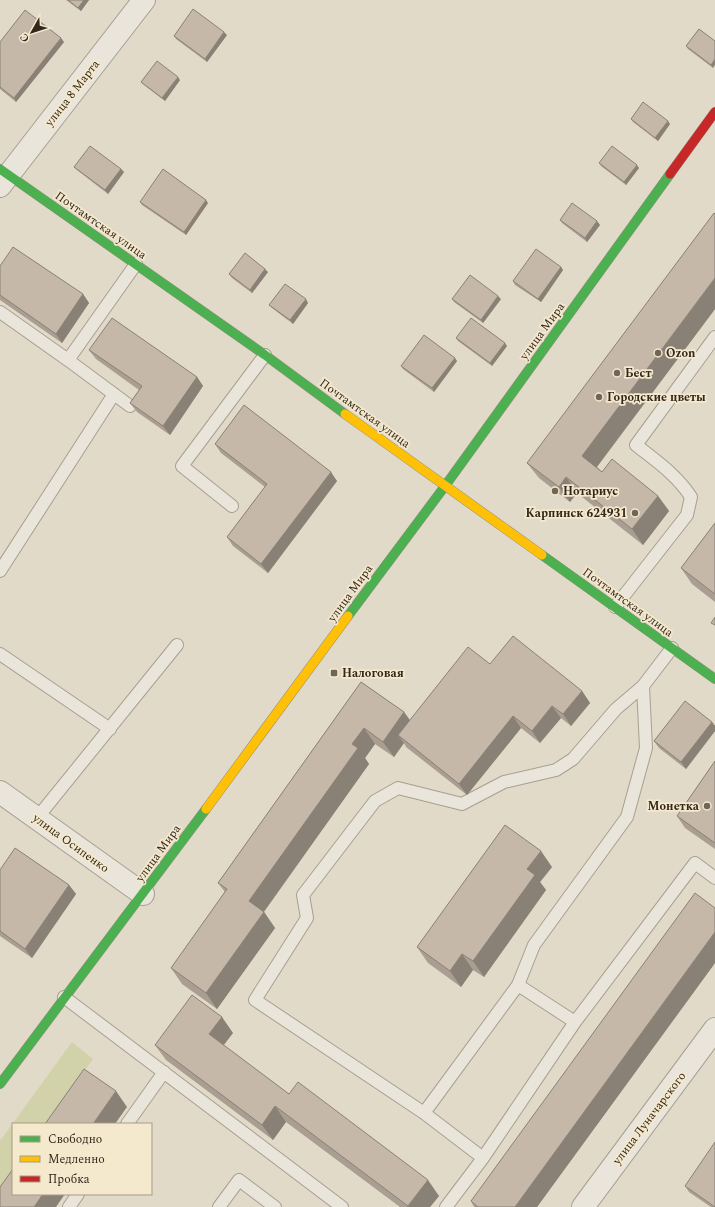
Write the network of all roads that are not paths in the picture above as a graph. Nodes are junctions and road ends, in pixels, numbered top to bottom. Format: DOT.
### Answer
graph roads {
  1 [pos="144,0"];
  2 [pos="715,112"];
  3 [pos="3,177"];
  4 [pos="136,264"];
  5 [pos="0,312"];
  6 [pos="715,338"];
  7 [pos="265,355"];
  8 [pos="68,360"];
  9 [pos="114,394"];
  10 [pos="130,406"];
  11 [pos="445,486"];
  12 [pos="232,506"];
  13 [pos="0,571"];
  14 [pos="615,607"];
  15 [pos="177,645"];
  16 [pos="672,648"];
  17 [pos="0,654"];
  18 [pos="715,679"];
  19 [pos="643,686"];
  20 [pos="110,729"];
  21 [pos="0,792"];
  22 [pos="37,818"];
  23 [pos="715,878"];
  24 [pos="143,894"];
  25 [pos="518,985"];
  26 [pos="64,997"];
  27 [pos="575,1022"];
  28 [pos="715,1029"];
  29 [pos="164,1072"];
  30 [pos="3,1074"];
  31 [pos="424,1113"];
  32 [pos="128,1123"];
  33 [pos="483,1158"];
  34 [pos="77,1195"];
  35 [pos="588,1205"];
  36 [pos="69,1207"];
  37 [pos="219,1207"];
  38 [pos="275,1207"];
  39 [pos="342,1207"];
  40 [pos="446,1207"];
  1 -- 3 [label="street, улица 8 Марта"];
  2 -- 11 [label="main road, улица Мира"];
  3 -- 4 [label="main road, Почтамтская улица"];
  4 -- 7 [label="main road, Почтамтская улица"];
  4 -- 8 [label="lane"];
  5 -- 8 [label="lane"];
  6 -- 14 [label="lane"];
  7 -- 11 [label="main road, Почтамтская улица"];
  7 -- 12 [label="lane"];
  8 -- 9 [label="lane"];
  9 -- 10 [label="lane"];
  9 -- 13 [label="lane"];
  11 -- 14 [label="main road, Почтамтская улица"];
  11 -- 24 [label="main road, улица Мира"];
  14 -- 16 [label="main road, Почтамтская улица"];
  15 -- 20 [label="lane"];
  16 -- 18 [label="main road, Почтамтская улица"];
  16 -- 19 [label="lane"];
  17 -- 20 [label="lane"];
  19 -- 25 [label="lane"];
  19 -- 31 [label="lane"];
  20 -- 22 [label="lane"];
  21 -- 22 [label="street, улица Осипенко"];
  22 -- 24 [label="street, улица Осипенко"];
  23 -- 27 [label="lane"];
  24 -- 26 [label="main road, улица Мира"];
  25 -- 27 [label="lane"];
  25 -- 31 [label="lane"];
  26 -- 29 [label="lane"];
  26 -- 30 [label="main road, улица Мира"];
  27 -- 33 [label="lane"];
  28 -- 35 [label="street, улица Луначарского"];
  29 -- 32 [label="lane"];
  29 -- 39 [label="lane"];
  31 -- 33 [label="lane"];
  33 -- 40 [label="lane"];
  34 -- 36 [label="lane"];
  37 -- 38 [label="lane"];
}
